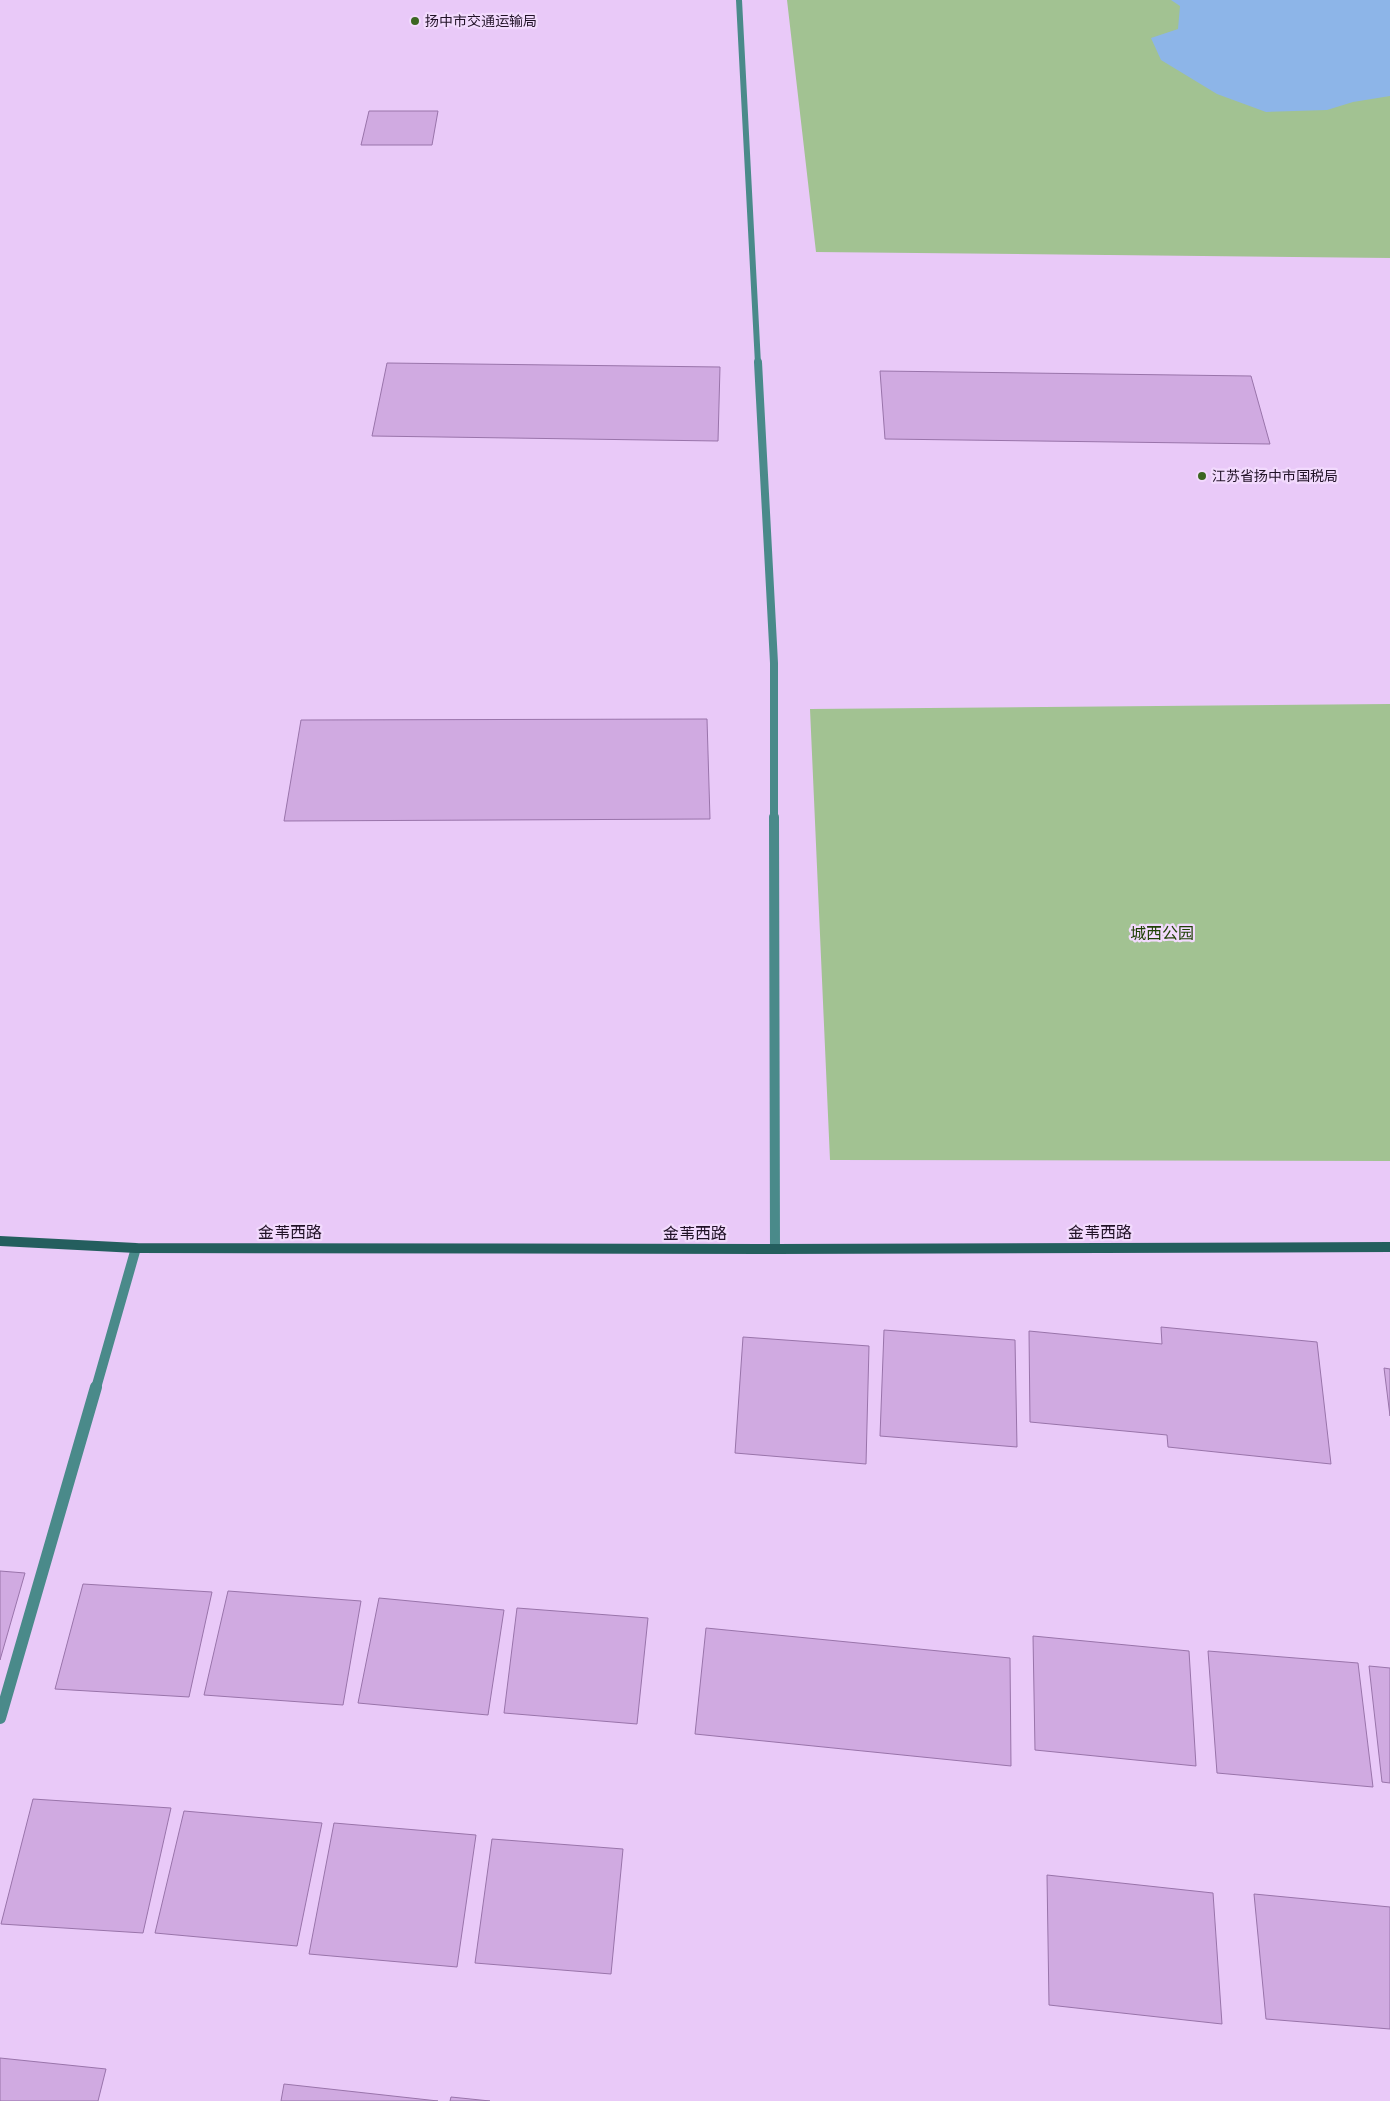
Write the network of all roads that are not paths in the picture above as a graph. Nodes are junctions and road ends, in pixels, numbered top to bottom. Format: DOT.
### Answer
graph roads {
  1 [pos="739,0"];
  2 [pos="0,1241"];
  3 [pos="1390,1247"];
  4 [pos="136,1248"];
  5 [pos="775,1250"];
  6 [pos="0,1718"];
  1 -- 5 [label="street"];
  2 -- 4 [label="street, 金苇西路"];
  3 -- 5 [label="street, 金苇西路"];
  4 -- 5 [label="street, 金苇西路"];
  4 -- 6 [label="street"];
}
